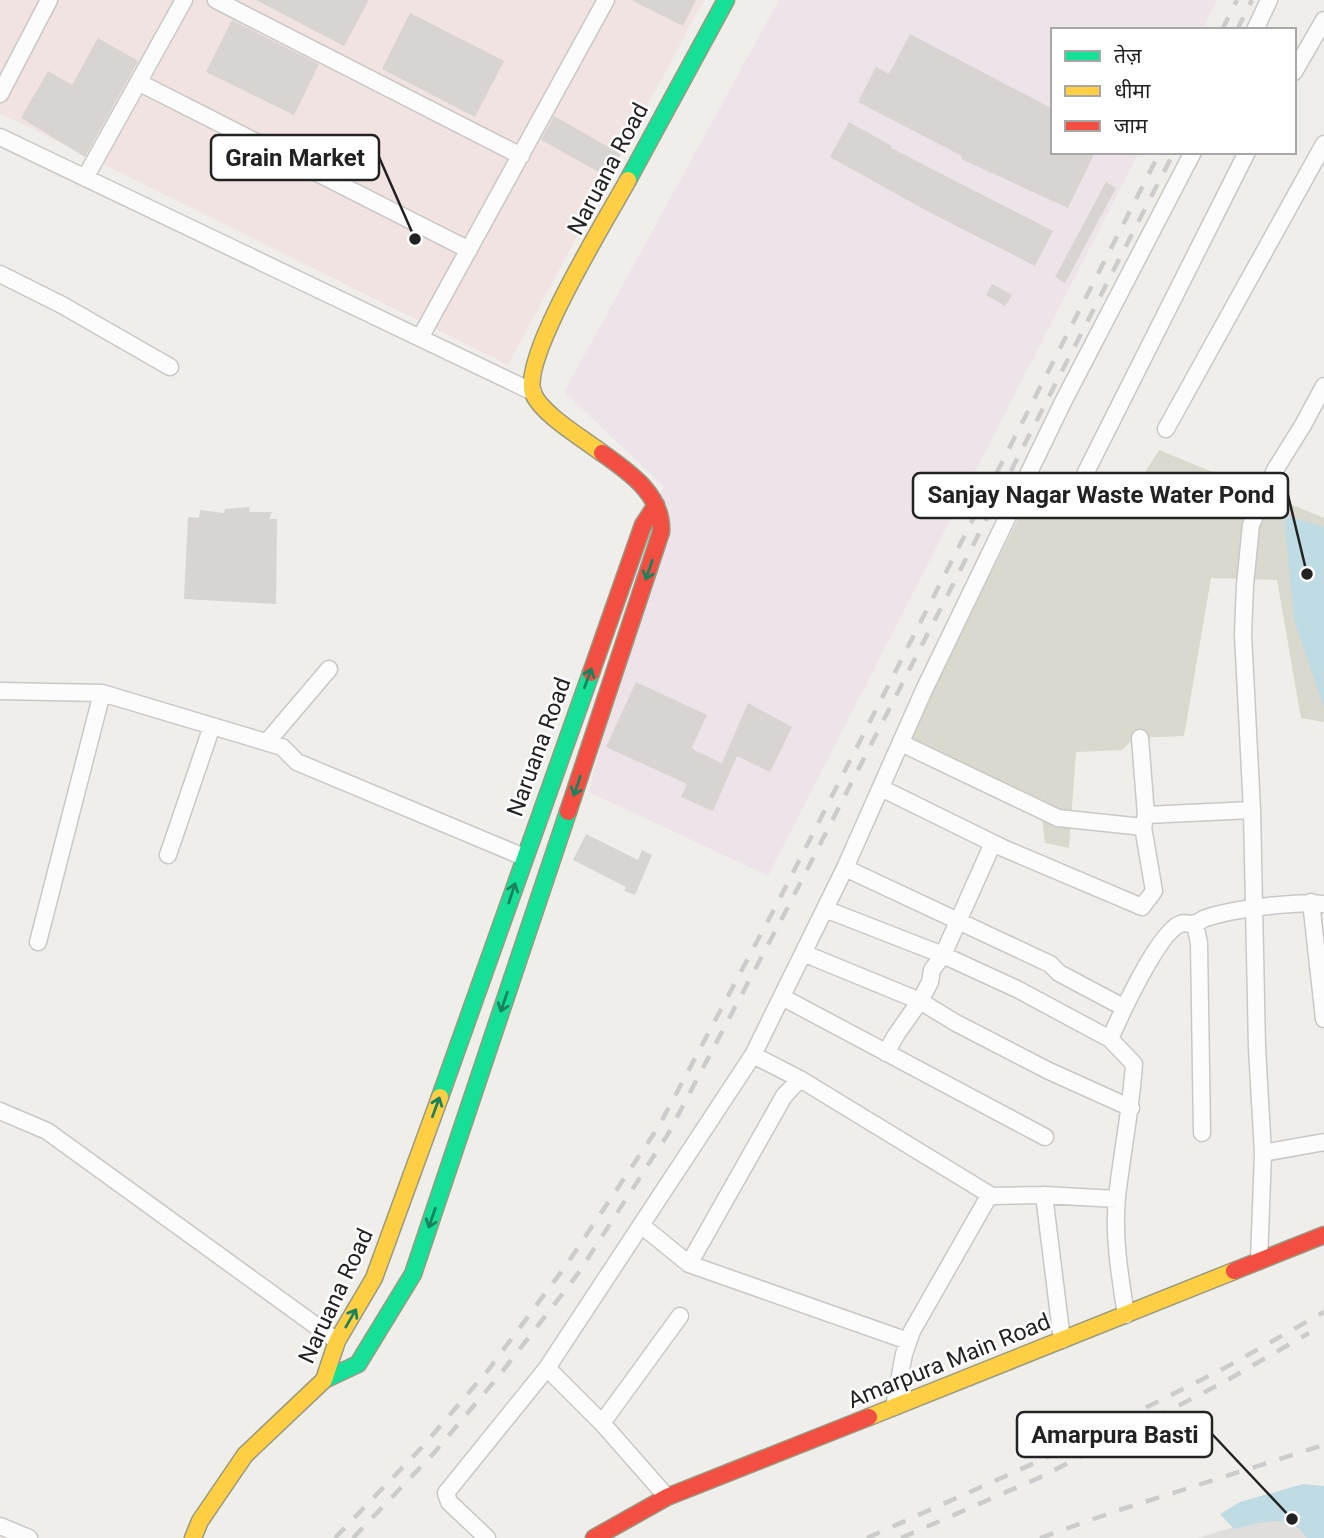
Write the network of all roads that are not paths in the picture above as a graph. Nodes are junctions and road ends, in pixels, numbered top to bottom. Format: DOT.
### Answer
graph roads {
  1 [pos="49,0"];
  2 [pos="184,0"];
  3 [pos="216,0"];
  4 [pos="606,0"];
  5 [pos="726,0"];
  6 [pos="1269,0"];
  7 [pos="1324,20"];
  8 [pos="1256,28"];
  9 [pos="1296,69"];
  10 [pos="138,82"];
  11 [pos="0,94"];
  12 [pos="0,137"];
  13 [pos="1324,144"];
  14 [pos="1192,154"];
  15 [pos="1246,154"];
  16 [pos="521,156"];
  17 [pos="85,178"];
  18 [pos="469,250"];
  19 [pos="0,274"];
  20 [pos="420,338"];
  21 [pos="170,367"];
  22 [pos="1324,386"];
  23 [pos="533,392"];
  24 [pos="1166,429"];
  25 [pos="1086,472"];
  26 [pos="656,505"];
  27 [pos="329,669"];
  28 [pos="102,692"];
  29 [pos="1,693"];
  30 [pos="212,726"];
  31 [pos="1140,738"];
  32 [pos="267,742"];
  33 [pos="901,743"];
  34 [pos="881,788"];
  35 [pos="1252,810"];
  36 [pos="1144,821"];
  37 [pos="993,843"];
  38 [pos="169,855"];
  39 [pos="524,857"];
  40 [pos="845,868"];
  41 [pos="1318,903"];
  42 [pos="1255,908"];
  43 [pos="825,909"];
  44 [pos="959,922"];
  45 [pos="1195,924"];
  46 [pos="38,942"];
  47 [pos="803,953"];
  48 [pos="943,955"];
  49 [pos="782,997"];
  50 [pos="920,1001"];
  51 [pos="1123,1007"];
  52 [pos="1324,1019"];
  53 [pos="1110,1039"];
  54 [pos="886,1054"];
  55 [pos="753,1055"];
  56 [pos="800,1079"];
  57 [pos="1131,1108"];
  58 [pos="0,1111"];
  59 [pos="1202,1133"];
  60 [pos="1045,1137"];
  61 [pos="1324,1142"];
  62 [pos="1262,1153"];
  63 [pos="1044,1195"];
  64 [pos="992,1196"];
  65 [pos="1117,1199"];
  66 [pos="641,1225"];
  67 [pos="1324,1235"];
  68 [pos="1259,1261"];
  69 [pos="689,1264"];
  70 [pos="1126,1315"];
  71 [pos="680,1316"];
  72 [pos="1062,1340"];
  73 [pos="337,1341"];
  74 [pos="908,1341"];
  75 [pos="547,1368"];
  76 [pos="324,1380"];
  77 [pos="894,1407"];
  78 [pos="603,1423"];
  79 [pos="667,1497"];
  80 [pos="0,1527"];
  81 [pos="29,1538"];
  82 [pos="193,1538"];
  83 [pos="486,1538"];
  84 [pos="594,1538"];
  1 -- 11 [label="street"];
  2 -- 10 [label="street"];
  3 -- 16 [label="street"];
  4 -- 16 [label="street"];
  5 -- 23 [label="street, Naruana Road"];
  6 -- 8 [label="street"];
  7 -- 9 [label="street"];
  10 -- 17 [label="street"];
  10 -- 18 [label="street"];
  12 -- 17 [label="street"];
  13 -- 24 [label="street"];
  14 -- 33 [label="street"];
  15 -- 25 [label="street"];
  16 -- 18 [label="street"];
  17 -- 20 [label="street"];
  18 -- 20 [label="street"];
  19 -- 21 [label="street"];
  20 -- 23 [label="street"];
  22 -- 35 [label="street"];
  23 -- 26 [label="street"];
  39 -- 26 [label="street, Naruana Road, one-way"];
  26 -- 76 [label="street, one-way"];
  27 -- 32 [label="street"];
  28 -- 29 [label="street"];
  28 -- 30 [label="street"];
  28 -- 46 [label="street"];
  30 -- 32 [label="street"];
  30 -- 38 [label="street"];
  31 -- 36 [label="street"];
  32 -- 39 [label="street"];
  33 -- 34 [label="street"];
  33 -- 36 [label="street"];
  34 -- 37 [label="street"];
  34 -- 40 [label="street"];
  35 -- 36 [label="street"];
  35 -- 42 [label="street"];
  36 -- 37 [label="street"];
  37 -- 44 [label="street"];
  73 -- 39 [label="street, Naruana Road, one-way"];
  40 -- 43 [label="street"];
  40 -- 44 [label="street"];
  41 -- 42 [label="street"];
  41 -- 52 [label="street"];
  42 -- 45 [label="street"];
  42 -- 62 [label="street"];
  43 -- 47 [label="street"];
  43 -- 48 [label="street"];
  44 -- 48 [label="street"];
  44 -- 51 [label="street"];
  45 -- 51 [label="street"];
  45 -- 59 [label="street"];
  47 -- 49 [label="street"];
  47 -- 50 [label="street"];
  48 -- 50 [label="street"];
  48 -- 53 [label="street"];
  49 -- 54 [label="street"];
  49 -- 55 [label="street"];
  50 -- 54 [label="street"];
  50 -- 57 [label="street"];
  51 -- 53 [label="street"];
  53 -- 57 [label="street"];
  54 -- 60 [label="street"];
  55 -- 56 [label="street"];
  55 -- 66 [label="street"];
  56 -- 64 [label="street"];
  56 -- 69 [label="street"];
  57 -- 65 [label="street"];
  58 -- 73 [label="street"];
  61 -- 62 [label="street"];
  62 -- 68 [label="street"];
  63 -- 64 [label="street"];
  63 -- 65 [label="street"];
  63 -- 72 [label="street"];
  64 -- 74 [label="street"];
  65 -- 70 [label="street"];
  66 -- 69 [label="street"];
  66 -- 75 [label="street"];
  67 -- 68 [label="street, Amarpura Main Road"];
  68 -- 70 [label="street, Amarpura Main Road"];
  69 -- 74 [label="street"];
  70 -- 72 [label="street, Amarpura Main Road"];
  71 -- 78 [label="street"];
  72 -- 77 [label="street, Amarpura Main Road"];
  73 -- 76 [label="street, Naruana Road"];
  74 -- 77 [label="street"];
  75 -- 78 [label="street"];
  75 -- 83 [label="street"];
  76 -- 82 [label="street, Naruana Road"];
  77 -- 79 [label="street, Amarpura Main Road"];
  78 -- 79 [label="street"];
  79 -- 84 [label="street, Amarpura Main Road"];
  80 -- 81 [label="street"];
}
